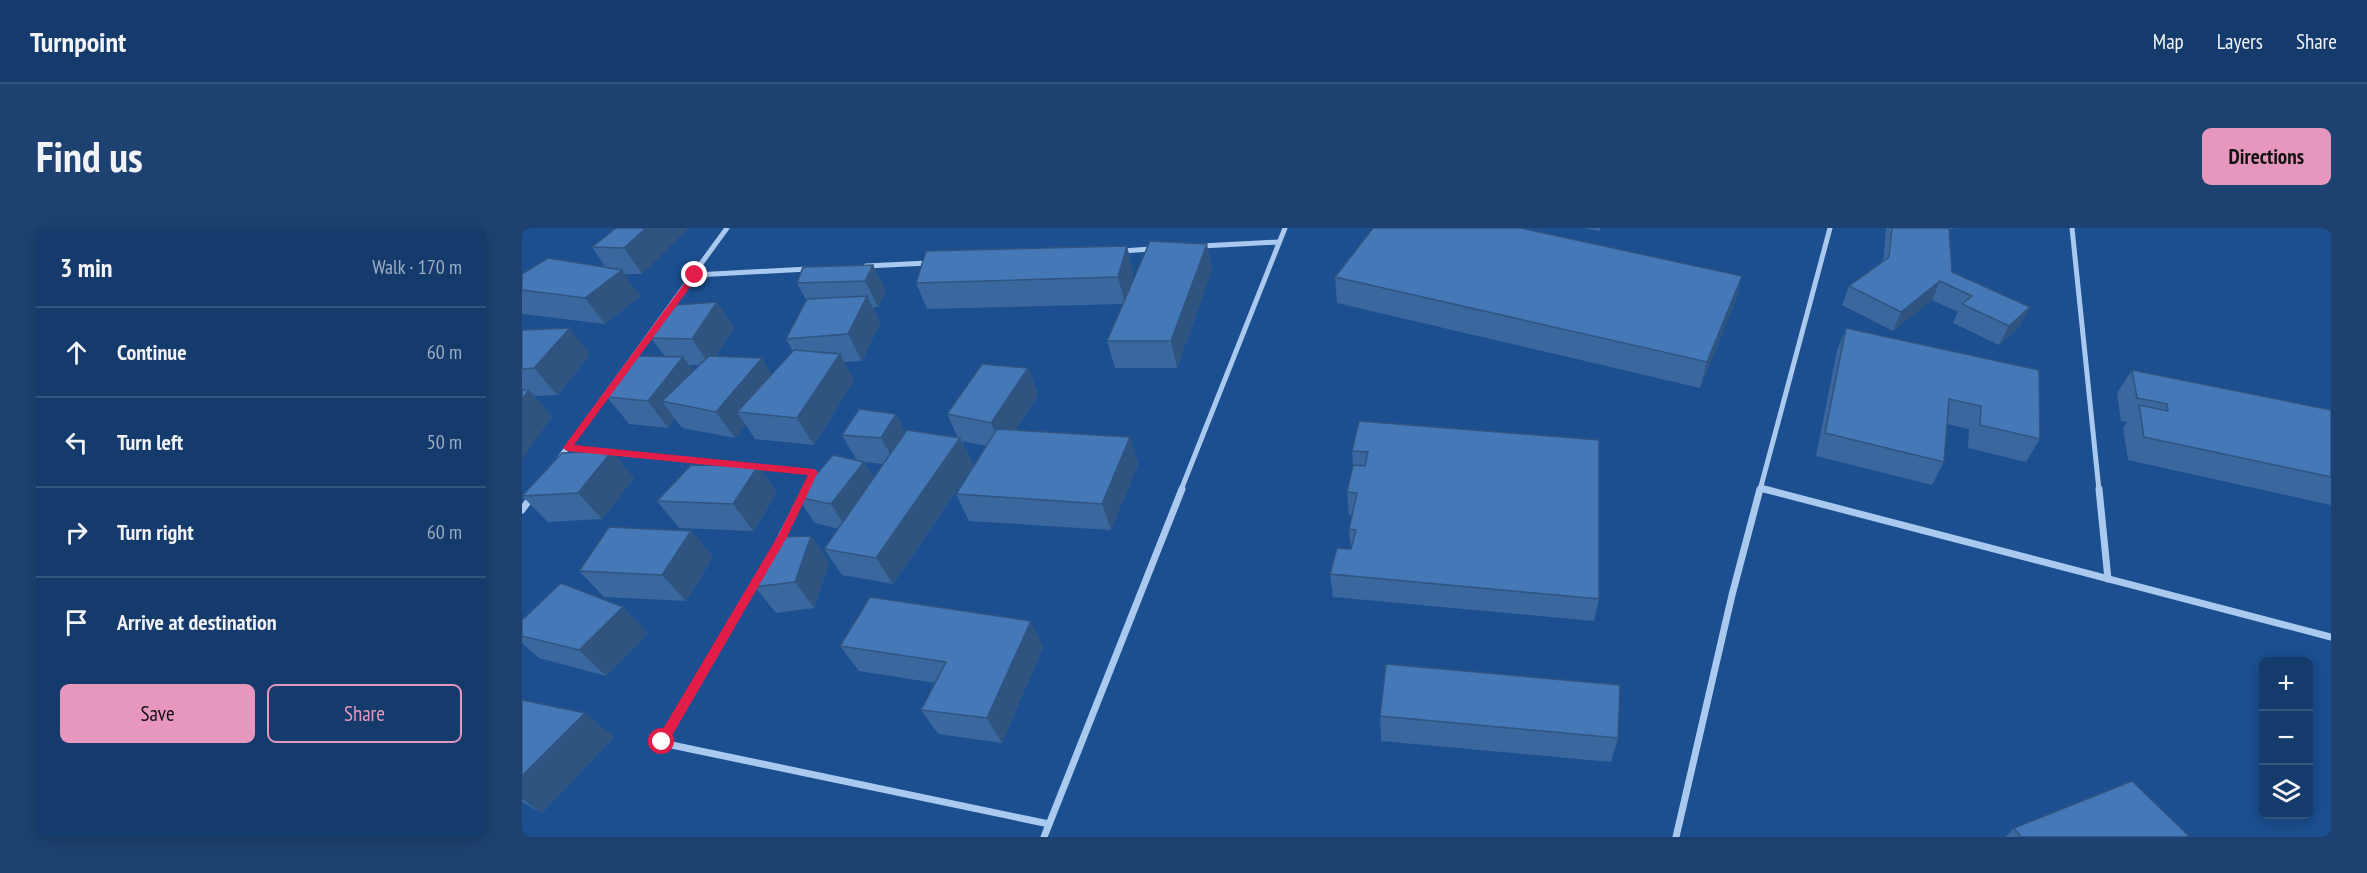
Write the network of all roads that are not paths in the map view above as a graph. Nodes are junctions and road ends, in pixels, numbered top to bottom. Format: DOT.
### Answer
graph roads {
  1 [pos="727,228"];
  2 [pos="1285,228"];
  3 [pos="1830,228"];
  4 [pos="2072,228"];
  5 [pos="1279,242"];
  6 [pos="1196,247"];
  7 [pos="1160,249"];
  8 [pos="1112,252"];
  9 [pos="933,262"];
  10 [pos="861,266"];
  11 [pos="814,269"];
  12 [pos="695,275"];
  13 [pos="567,448"];
  14 [pos="554,466"];
  15 [pos="1761,488"];
  16 [pos="535,492"];
  17 [pos="522,510"];
  18 [pos="2108,579"];
  19 [pos="2331,637"];
  20 [pos="1049,824"];
  21 [pos="1044,837"];
  22 [pos="1676,837"];
  1 -- 12 [label="street"];
  2 -- 5 [label="street"];
  3 -- 15 [label="street"];
  4 -- 18 [label="street"];
  5 -- 6 [label="street"];
  5 -- 20 [label="street"];
  7 -- 8 [label="street"];
  9 -- 10 [label="street"];
  11 -- 12 [label="street"];
  12 -- 13 [label="street"];
  13 -- 14 [label="street"];
  13 -- 20 [label="street"];
  15 -- 18 [label="street"];
  15 -- 22 [label="street"];
  16 -- 17 [label="street"];
  18 -- 19 [label="street"];
  20 -- 21 [label="street"];
}
